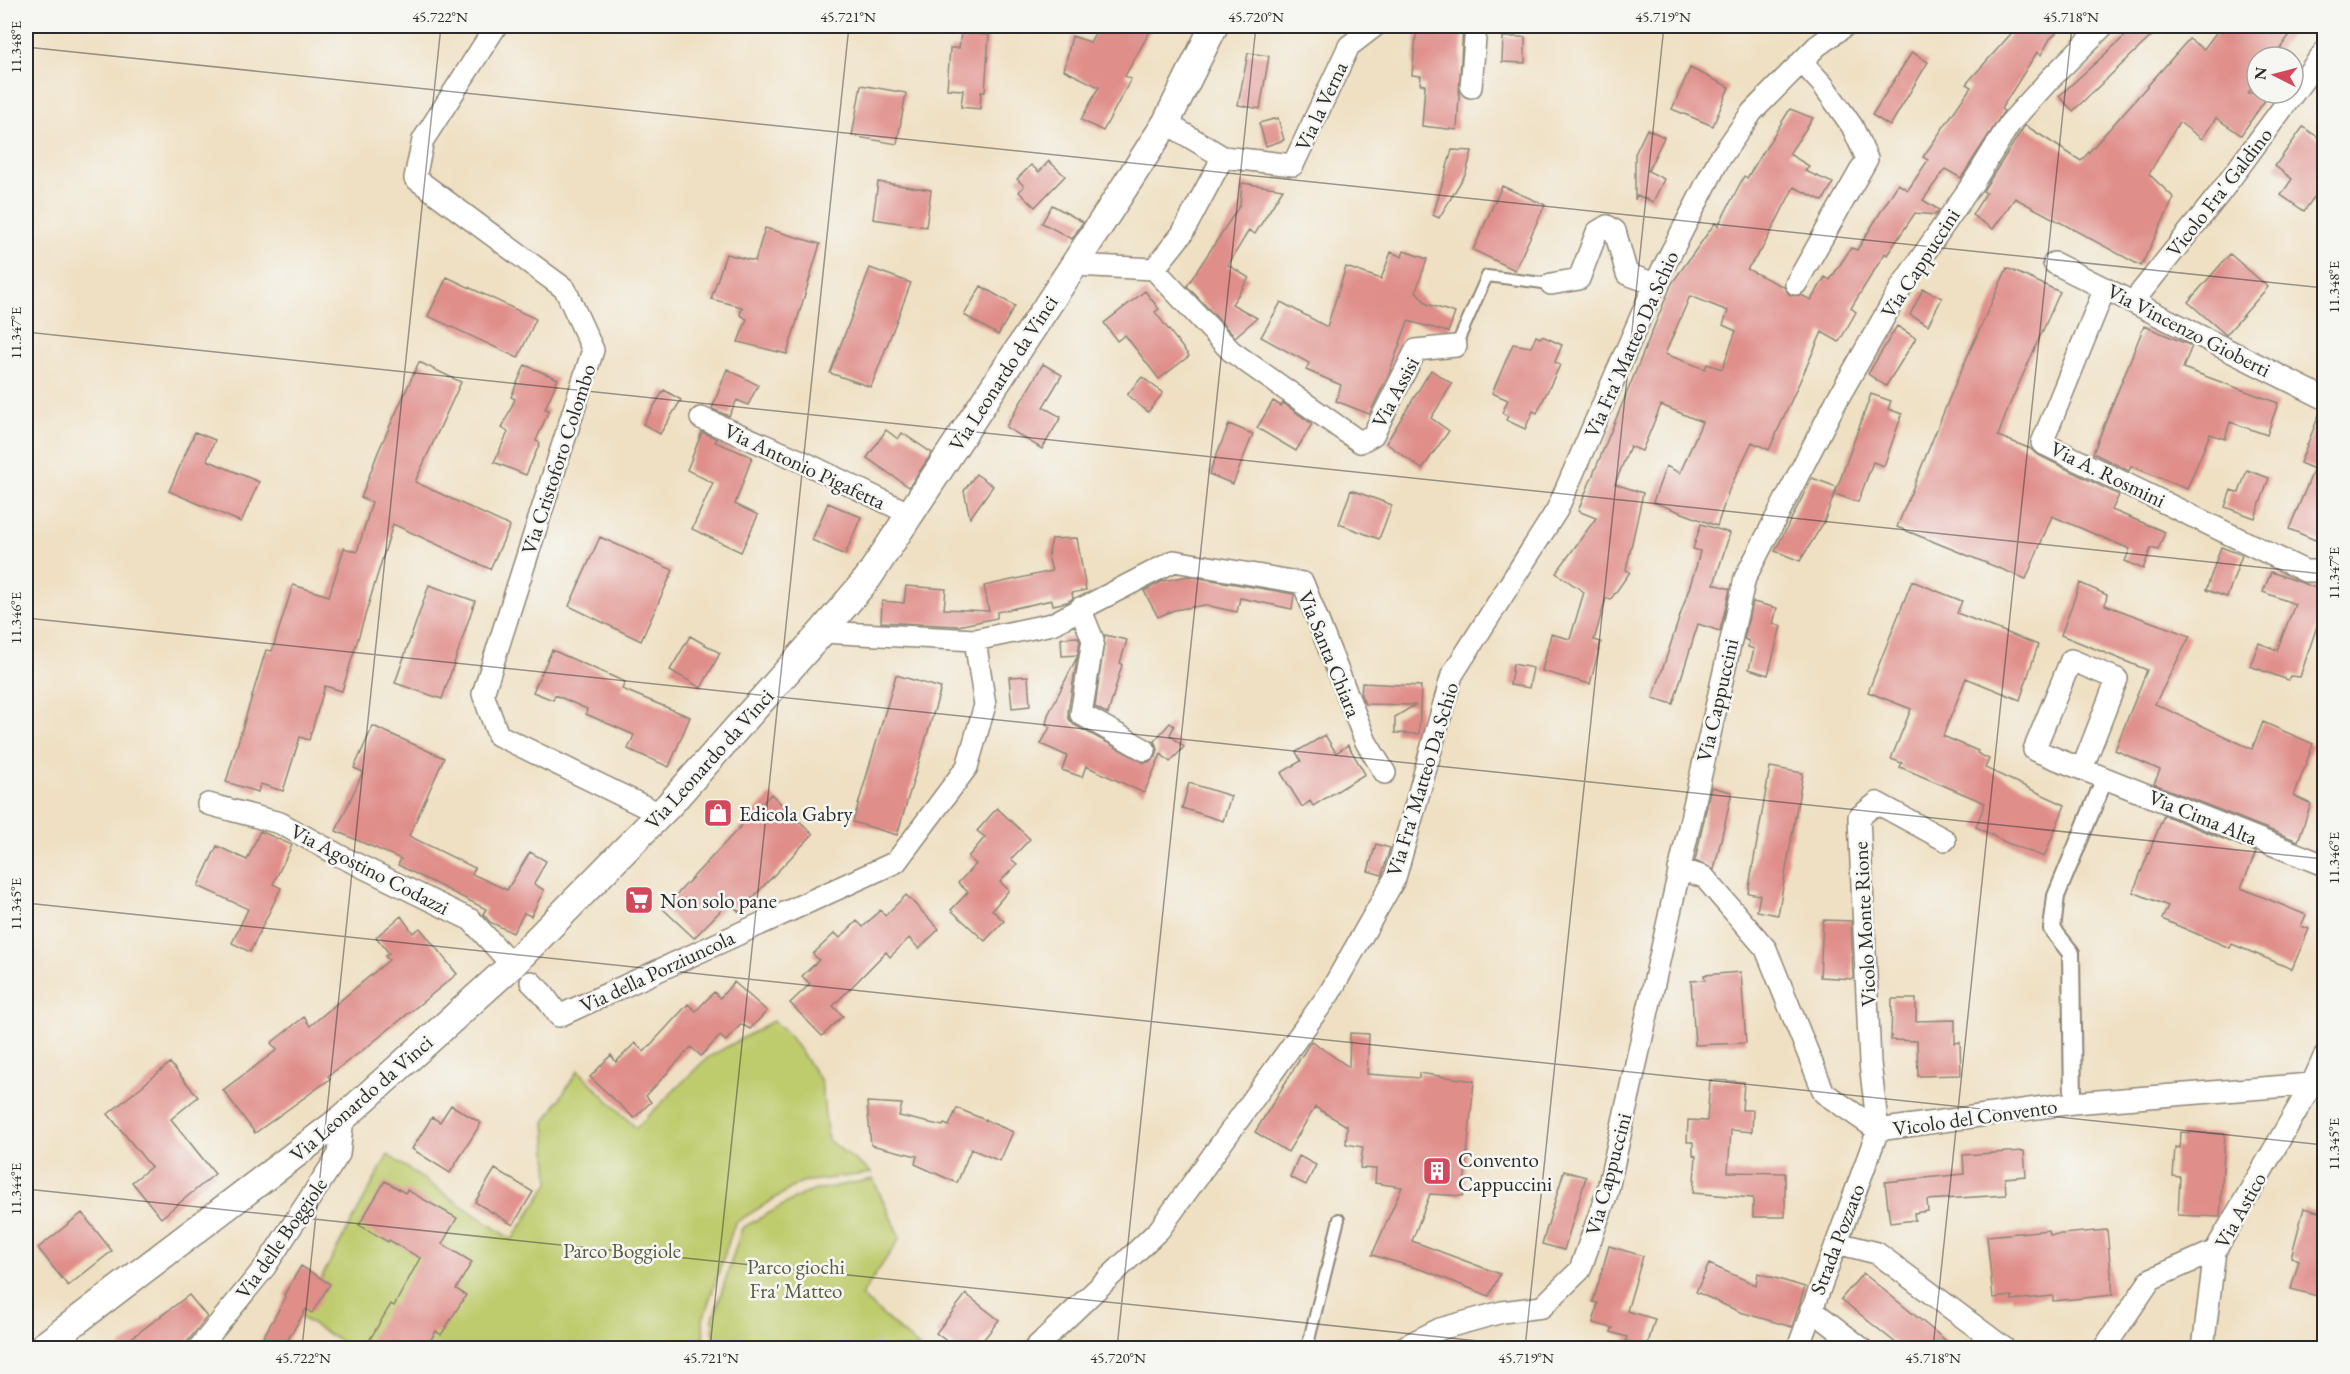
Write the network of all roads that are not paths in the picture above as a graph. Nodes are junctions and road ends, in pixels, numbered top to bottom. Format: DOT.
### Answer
graph roads {
  1 [pos="496,26"];
  2 [pos="1214,26"];
  3 [pos="1375,26"];
  4 [pos="1476,26"];
  5 [pos="1845,26"];
  6 [pos="2103,26"];
  7 [pos="2325,52"];
  8 [pos="1803,62"];
  9 [pos="1471,87"];
  10 [pos="1166,123"];
  11 [pos="1223,157"];
  12 [pos="2054,263"];
  13 [pos="1074,265"];
  14 [pos="1154,269"];
  15 [pos="1551,284"];
  16 [pos="1655,284"];
  17 [pos="1796,284"];
  18 [pos="2105,288"];
  19 [pos="2133,302"];
  20 [pos="1456,346"];
  21 [pos="2325,398"];
  22 [pos="701,418"];
  23 [pos="910,514"];
  24 [pos="2325,571"];
  25 [pos="1080,608"];
  26 [pos="822,632"];
  27 [pos="975,640"];
  28 [pos="1145,750"];
  29 [pos="2082,769"];
  30 [pos="1385,773"];
  31 [pos="2105,778"];
  32 [pos="208,804"];
  33 [pos="660,814"];
  34 [pos="1945,840"];
  35 [pos="2325,865"];
  36 [pos="1678,869"];
  37 [pos="522,974"];
  38 [pos="2325,1057"];
  39 [pos="2312,1084"];
  40 [pos="2073,1104"];
  41 [pos="344,1118"];
  42 [pos="1878,1130"];
  43 [pos="1339,1219"];
  44 [pos="1837,1243"];
  45 [pos="2215,1251"];
  46 [pos="1811,1310"];
  47 [pos="1038,1347"];
  48 [pos="41,1348"];
  49 [pos="199,1348"];
  50 [pos="1307,1348"];
  51 [pos="1402,1348"];
  52 [pos="1798,1348"];
  53 [pos="1861,1348"];
  54 [pos="2004,1348"];
  55 [pos="2104,1348"];
  56 [pos="2203,1348"];
  1 -- 33 [label="street, Via Cristoforo Colombo"];
  2 -- 10 [label="street, Via Leonardo da Vinci"];
  3 -- 11 [label="street, Via la Verna"];
  4 -- 9 [label="street"];
  5 -- 8 [label="street, Via Fra' Matteo Da Schio"];
  6 -- 36 [label="street, Via Cappuccini"];
  7 -- 19 [label="street, Vicolo Fra' Galdino"];
  8 -- 16 [label="street, Via Fra' Matteo Da Schio"];
  8 -- 17 [label="street"];
  10 -- 11 [label="street"];
  10 -- 13 [label="street, Via Leonardo da Vinci"];
  11 -- 14 [label="street"];
  12 -- 18 [label="street, Via Vincenzo Gioberti"];
  13 -- 14 [label="street"];
  13 -- 23 [label="street, Via Leonardo da Vinci"];
  14 -- 20 [label="street, Via Assisi"];
  15 -- 16 [label="street, Via Assisi"];
  15 -- 20 [label="lane, Via Assisi"];
  16 -- 47 [label="street, Via Fra' Matteo Da Schio"];
  18 -- 19 [label="street, Via Vincenzo Gioberti"];
  18 -- 24 [label="street, Via A. Rosmini"];
  19 -- 21 [label="street, Via Vincenzo Gioberti"];
  22 -- 23 [label="street, Via Antonio Pigafetta"];
  23 -- 26 [label="street, Via Leonardo da Vinci"];
  25 -- 27 [label="street, Via Santa Chiara"];
  25 -- 28 [label="street"];
  25 -- 30 [label="street, Via Santa Chiara"];
  26 -- 27 [label="street, Via Santa Chiara"];
  26 -- 33 [label="street, Via Leonardo da Vinci"];
  27 -- 37 [label="street, Via della Porziuncola"];
  29 -- 29 [label="street, Via Cima Alta"];
  29 -- 31 [label="street, Via Cima Alta"];
  31 -- 35 [label="street, Via Cima Alta"];
  31 -- 40 [label="street"];
  32 -- 37 [label="street, Via Agostino Codazzi"];
  33 -- 37 [label="street, Via Leonardo da Vinci"];
  34 -- 42 [label="street, Vicolo Monte Rione"];
  36 -- 42 [label="street, Vicolo del Convento"];
  36 -- 51 [label="street, Via Cappuccini"];
  37 -- 41 [label="street, Via Leonardo da Vinci"];
  38 -- 39 [label="street"];
  39 -- 40 [label="street, Vicolo del Convento"];
  39 -- 45 [label="street, Via Astico"];
  40 -- 42 [label="street, Vicolo del Convento"];
  41 -- 48 [label="street, Via Leonardo da Vinci"];
  41 -- 49 [label="street, Via delle Boggiole"];
  42 -- 44 [label="street, Strada Pozzato"];
  43 -- 50 [label="lane"];
  44 -- 46 [label="street, Strada Pozzato"];
  44 -- 54 [label="street"];
  45 -- 55 [label="street"];
  45 -- 56 [label="street, Via Astico"];
  46 -- 52 [label="street, Strada Pozzato"];
  46 -- 53 [label="street"];
}
